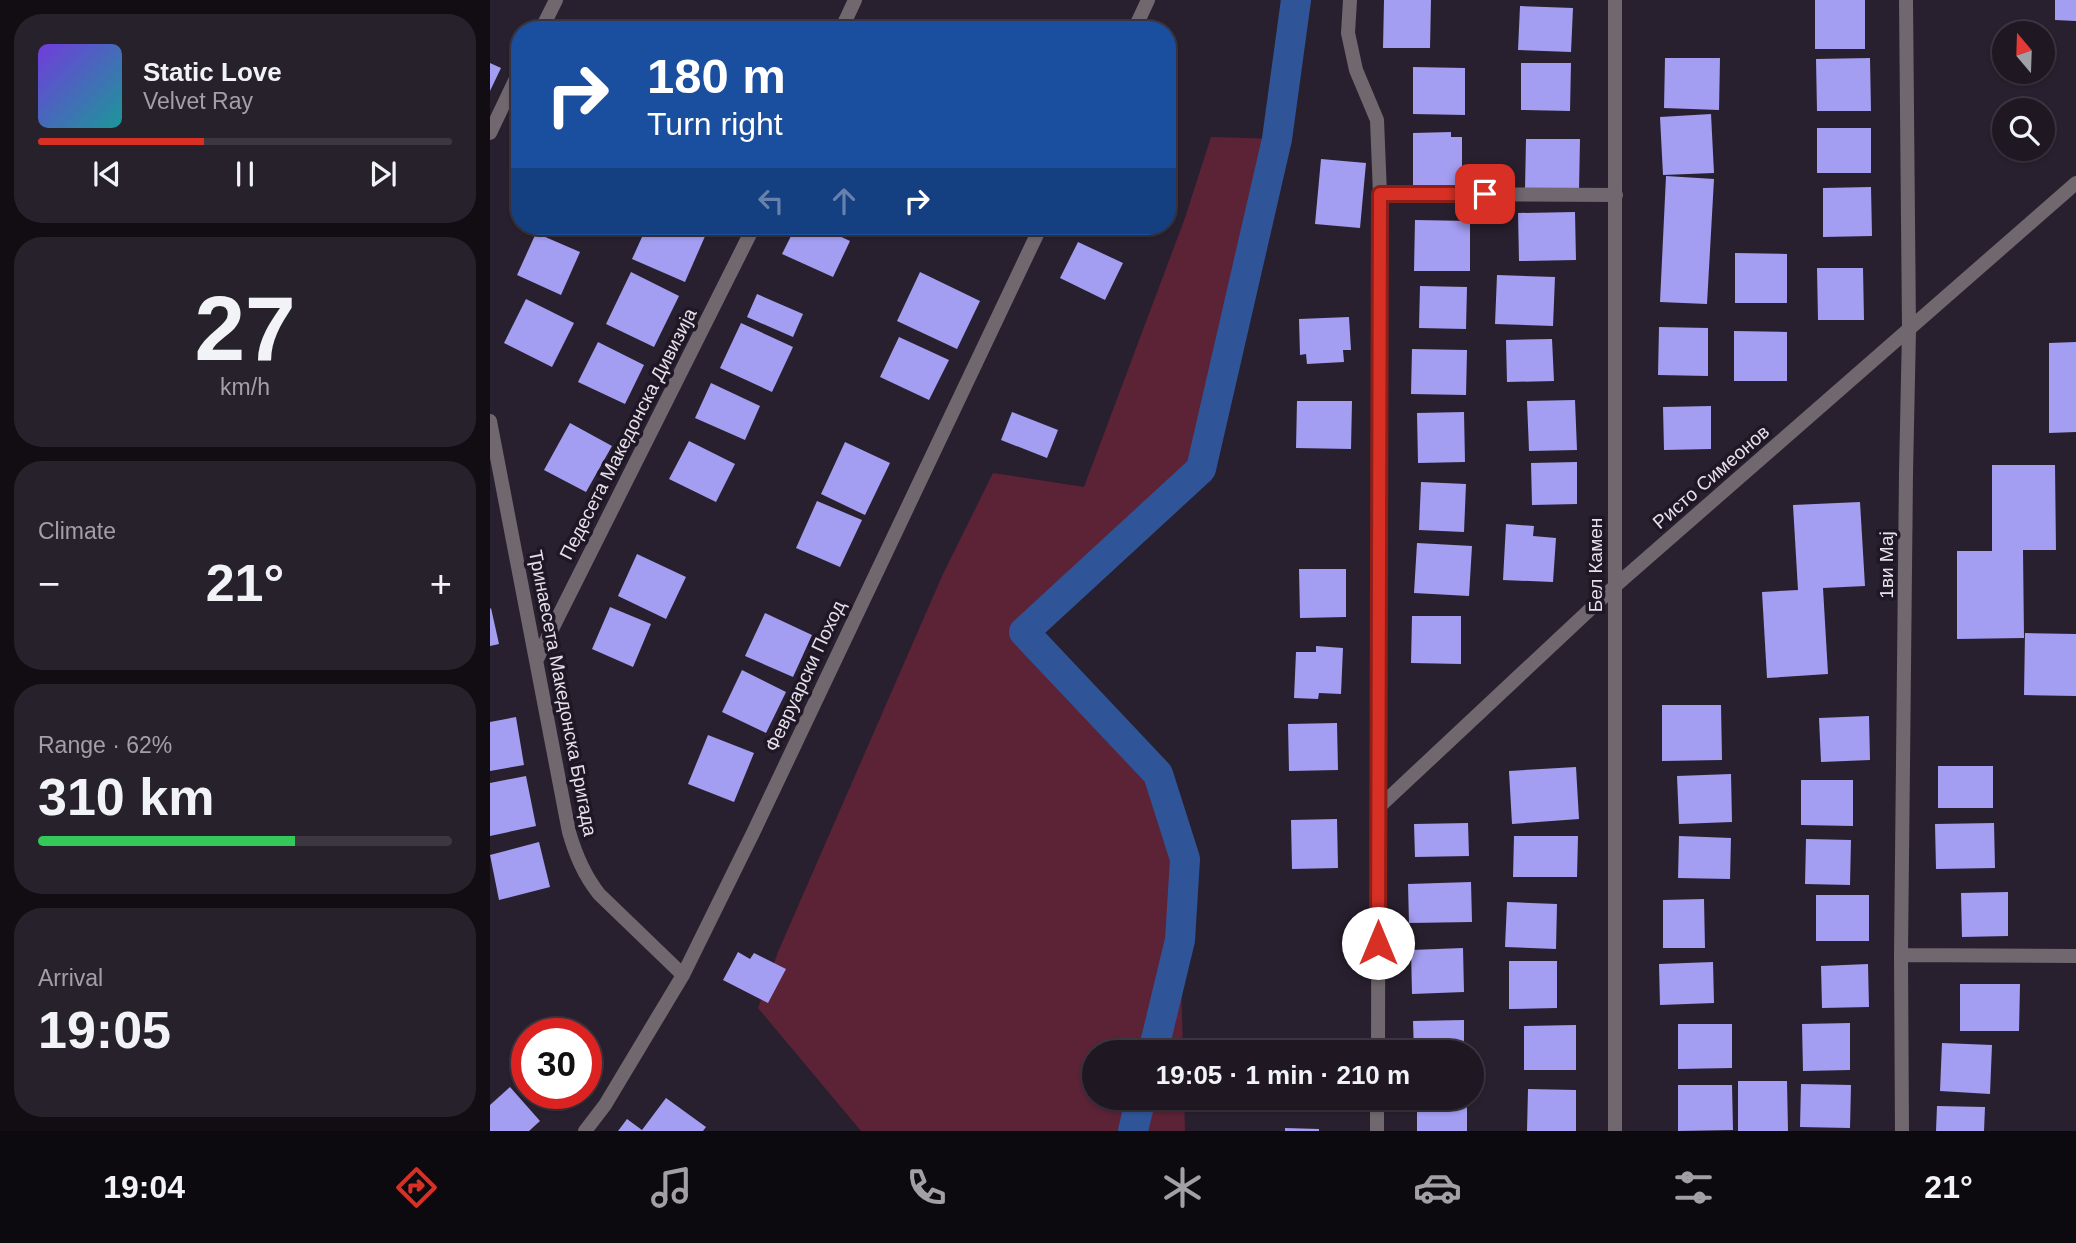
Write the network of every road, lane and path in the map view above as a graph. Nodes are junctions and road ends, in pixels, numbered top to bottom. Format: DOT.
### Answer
graph roads {
  1 [pos="556,0"];
  2 [pos="855,0"];
  3 [pos="1148,0"];
  4 [pos="1350,0"];
  5 [pos="1615,0"];
  6 [pos="1906,0"];
  7 [pos="546,21"];
  8 [pos="845,21"];
  9 [pos="1138,21"];
  10 [pos="511,89"];
  11 [pos="490,134"];
  12 [pos="2076,183"];
  13 [pos="1380,194"];
  14 [pos="1616,195"];
  15 [pos="749,235"];
  16 [pos="1037,235"];
  17 [pos="1909,330"];
  18 [pos="490,421"];
  19 [pos="1614,587"];
  20 [pos="537,659"];
  21 [pos="1378,807"];
  22 [pos="1901,955"];
  23 [pos="2076,956"];
  24 [pos="682,975"];
  25 [pos="1378,1040"];
  26 [pos="1377,1110"];
  27 [pos="585,1131"];
  28 [pos="1377,1131"];
  29 [pos="1615,1131"];
  30 [pos="1902,1131"];
  1 -- 7 [label="street"];
  2 -- 8 [label="street"];
  3 -- 9 [label="street"];
  4 -- 13 [label="street"];
  5 -- 14 [label="street, Бел Камен"];
  6 -- 17 [label="street, 1ви Мај"];
  10 -- 11 [label="street"];
  12 -- 17 [label="street, Ристо Симеонов"];
  13 -- 14 [label="street"];
  13 -- 21 [label="street"];
  14 -- 19 [label="street, Бел Камен"];
  15 -- 20 [label="street, Педесета Македонска Дивизија"];
  16 -- 24 [label="street, Февруарски Поход"];
  17 -- 19 [label="street, Ристо Симеонов"];
  17 -- 22 [label="street, 1ви Мај"];
  18 -- 20 [label="street, Тринаесета Македонска Бригада"];
  19 -- 21 [label="street, Ристо Симеонов"];
  19 -- 29 [label="street, Бел Камен"];
  20 -- 24 [label="street, Тринаесета Македонска Бригада"];
  21 -- 25 [label="street"];
  22 -- 23 [label="street"];
  22 -- 30 [label="street, 1ви Мај"];
  24 -- 27 [label="street, Февруарски Поход"];
  26 -- 28 [label="street"];
}
